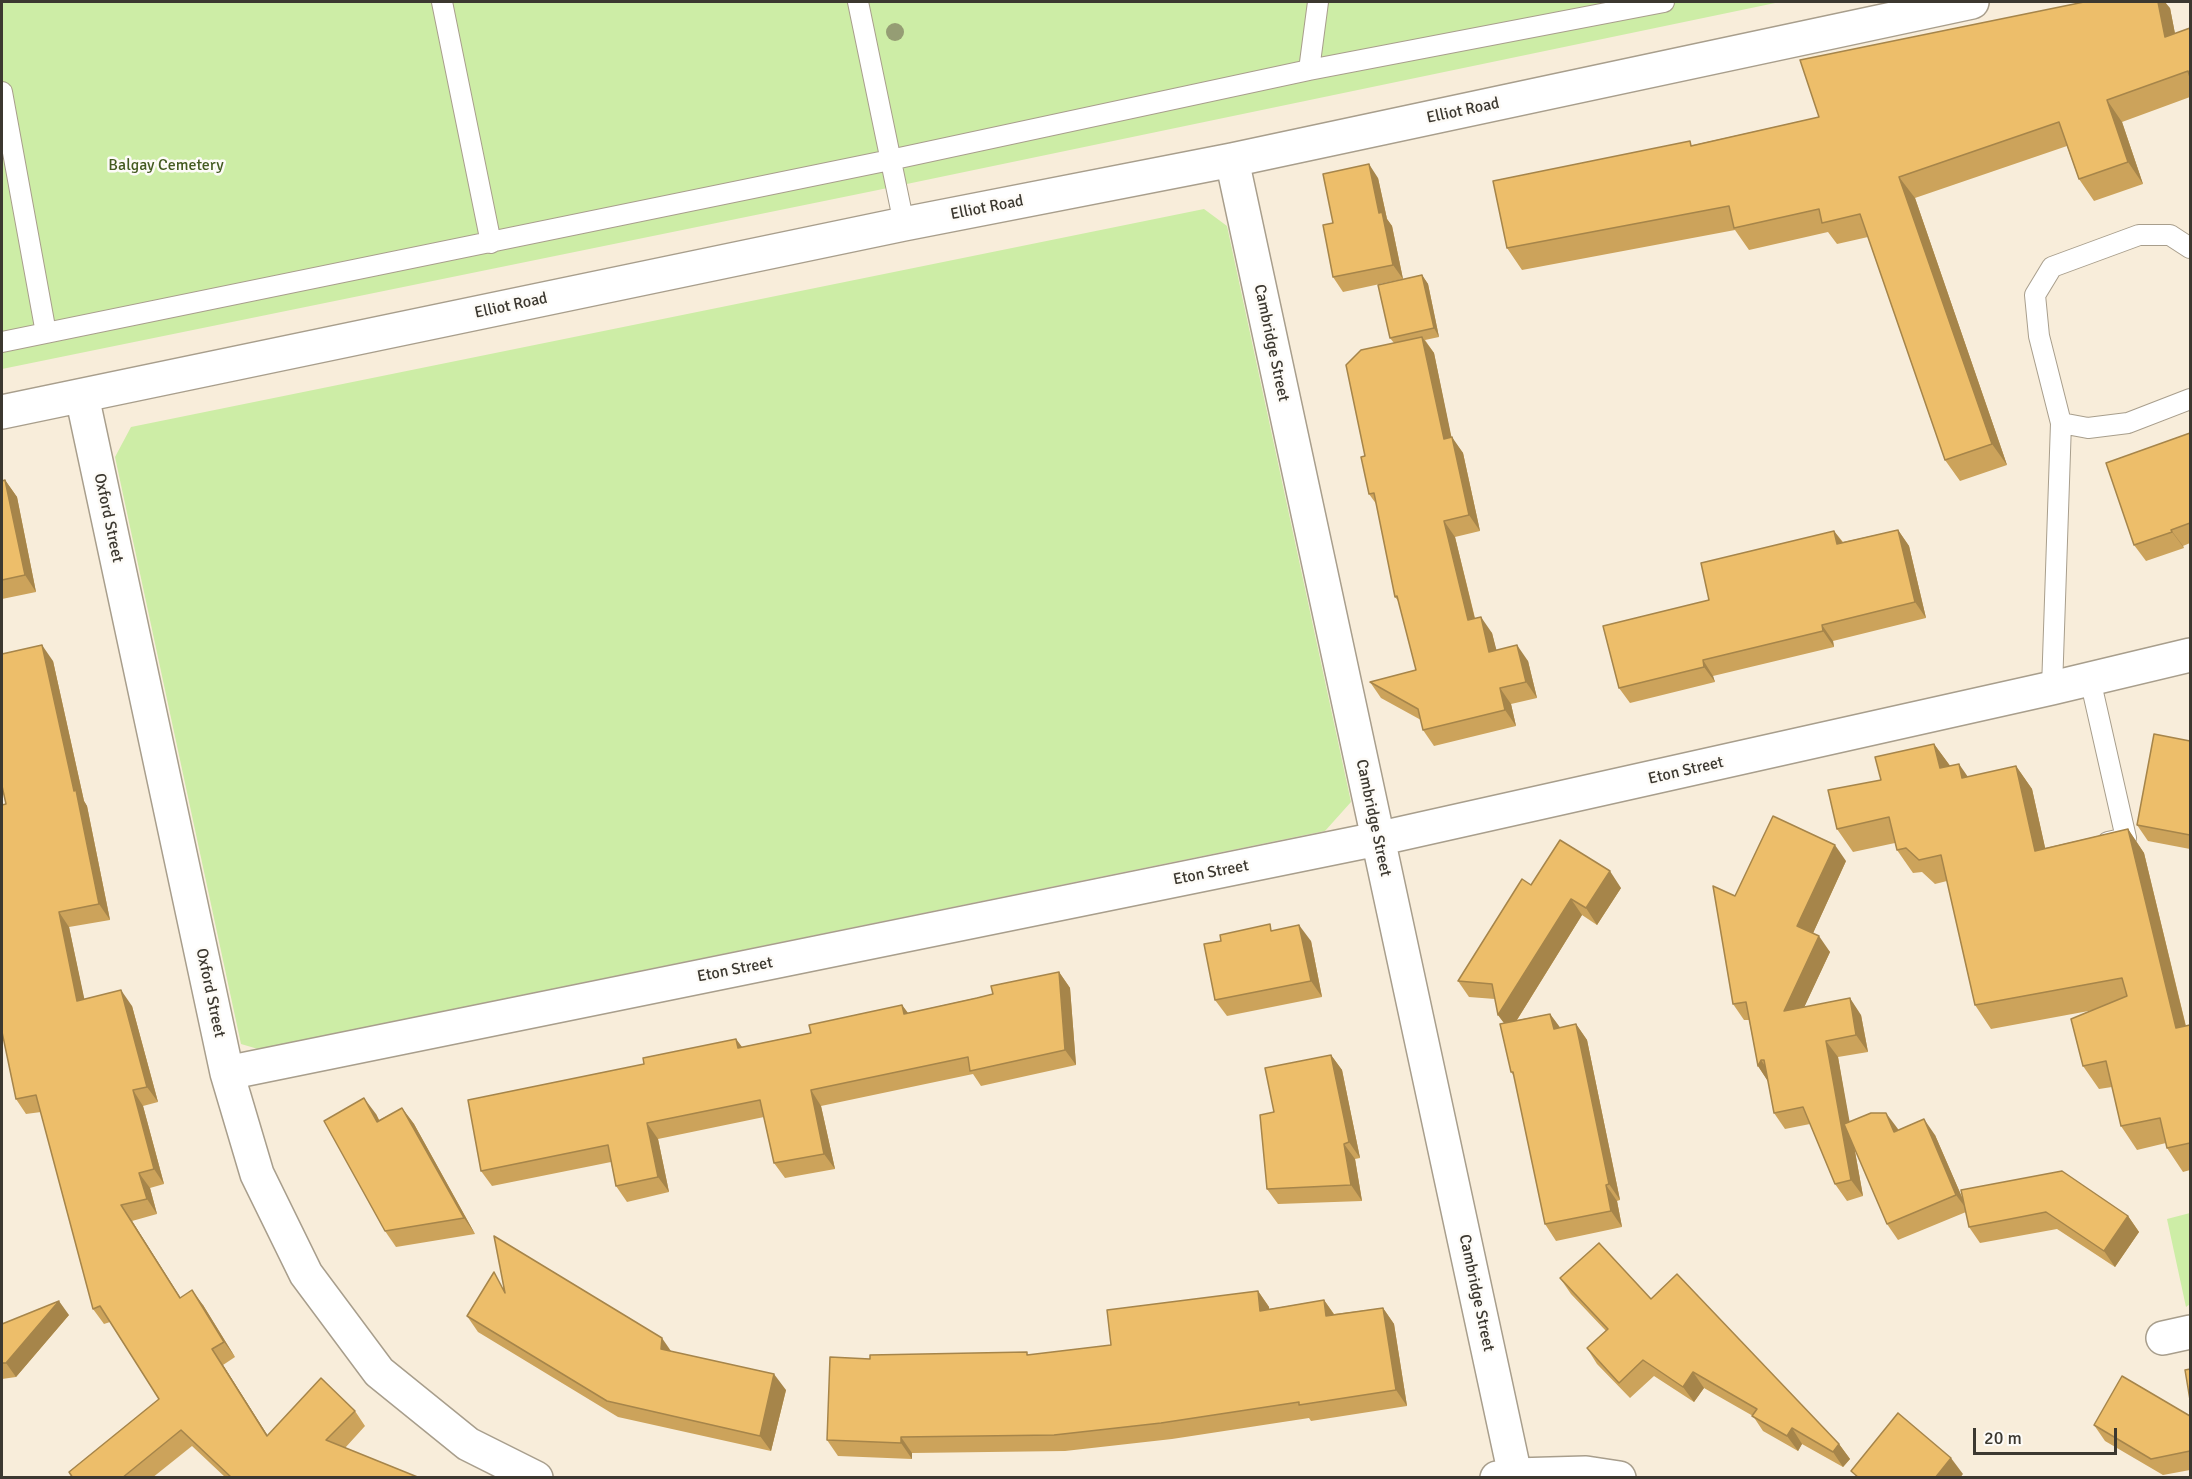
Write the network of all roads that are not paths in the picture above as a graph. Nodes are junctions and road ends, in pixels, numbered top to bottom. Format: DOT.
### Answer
graph roads {
  1 [pos="442,2"];
  2 [pos="858,2"];
  3 [pos="1318,2"];
  4 [pos="1664,2"];
  5 [pos="1972,2"];
  6 [pos="1309,70"];
  7 [pos="2,92"];
  8 [pos="890,160"];
  9 [pos="1232,160"];
  10 [pos="904,224"];
  11 [pos="491,243"];
  12 [pos="2190,248"];
  13 [pos="46,333"];
  14 [pos="2,342"];
  15 [pos="82,396"];
  16 [pos="2190,399"];
  17 [pos="2,412"];
  18 [pos="2061,423"];
  19 [pos="2190,655"];
  20 [pos="2090,679"];
  21 [pos="2052,688"];
  22 [pos="1377,839"];
  23 [pos="2094,845"];
  24 [pos="227,1073"];
  25 [pos="1506,1476"];
  26 [pos="536,1478"];
  27 [pos="1619,1478"];
  1 -- 11 [label="lane"];
  2 -- 8 [label="lane"];
  3 -- 6 [label="lane"];
  4 -- 6 [label="lane"];
  5 -- 9 [label="street, Elliot Road"];
  6 -- 8 [label="lane"];
  7 -- 13 [label="lane"];
  8 -- 10 [label="lane"];
  8 -- 11 [label="lane"];
  9 -- 10 [label="street, Elliot Road"];
  9 -- 22 [label="street, Cambridge Street"];
  10 -- 15 [label="street, Elliot Road"];
  11 -- 13 [label="lane"];
  12 -- 18 [label="lane"];
  13 -- 14 [label="lane"];
  15 -- 17 [label="street, Elliot Road"];
  15 -- 24 [label="street, Oxford Street"];
  16 -- 18 [label="lane"];
  18 -- 21 [label="lane"];
  19 -- 20 [label="street, Eton Street"];
  20 -- 21 [label="street, Eton Street"];
  20 -- 23 [label="lane"];
  21 -- 22 [label="street, Eton Street"];
  22 -- 24 [label="street, Eton Street"];
  22 -- 25 [label="street, Cambridge Street"];
  24 -- 26 [label="street, Oxford Street"];
  25 -- 27 [label="street"];
}
